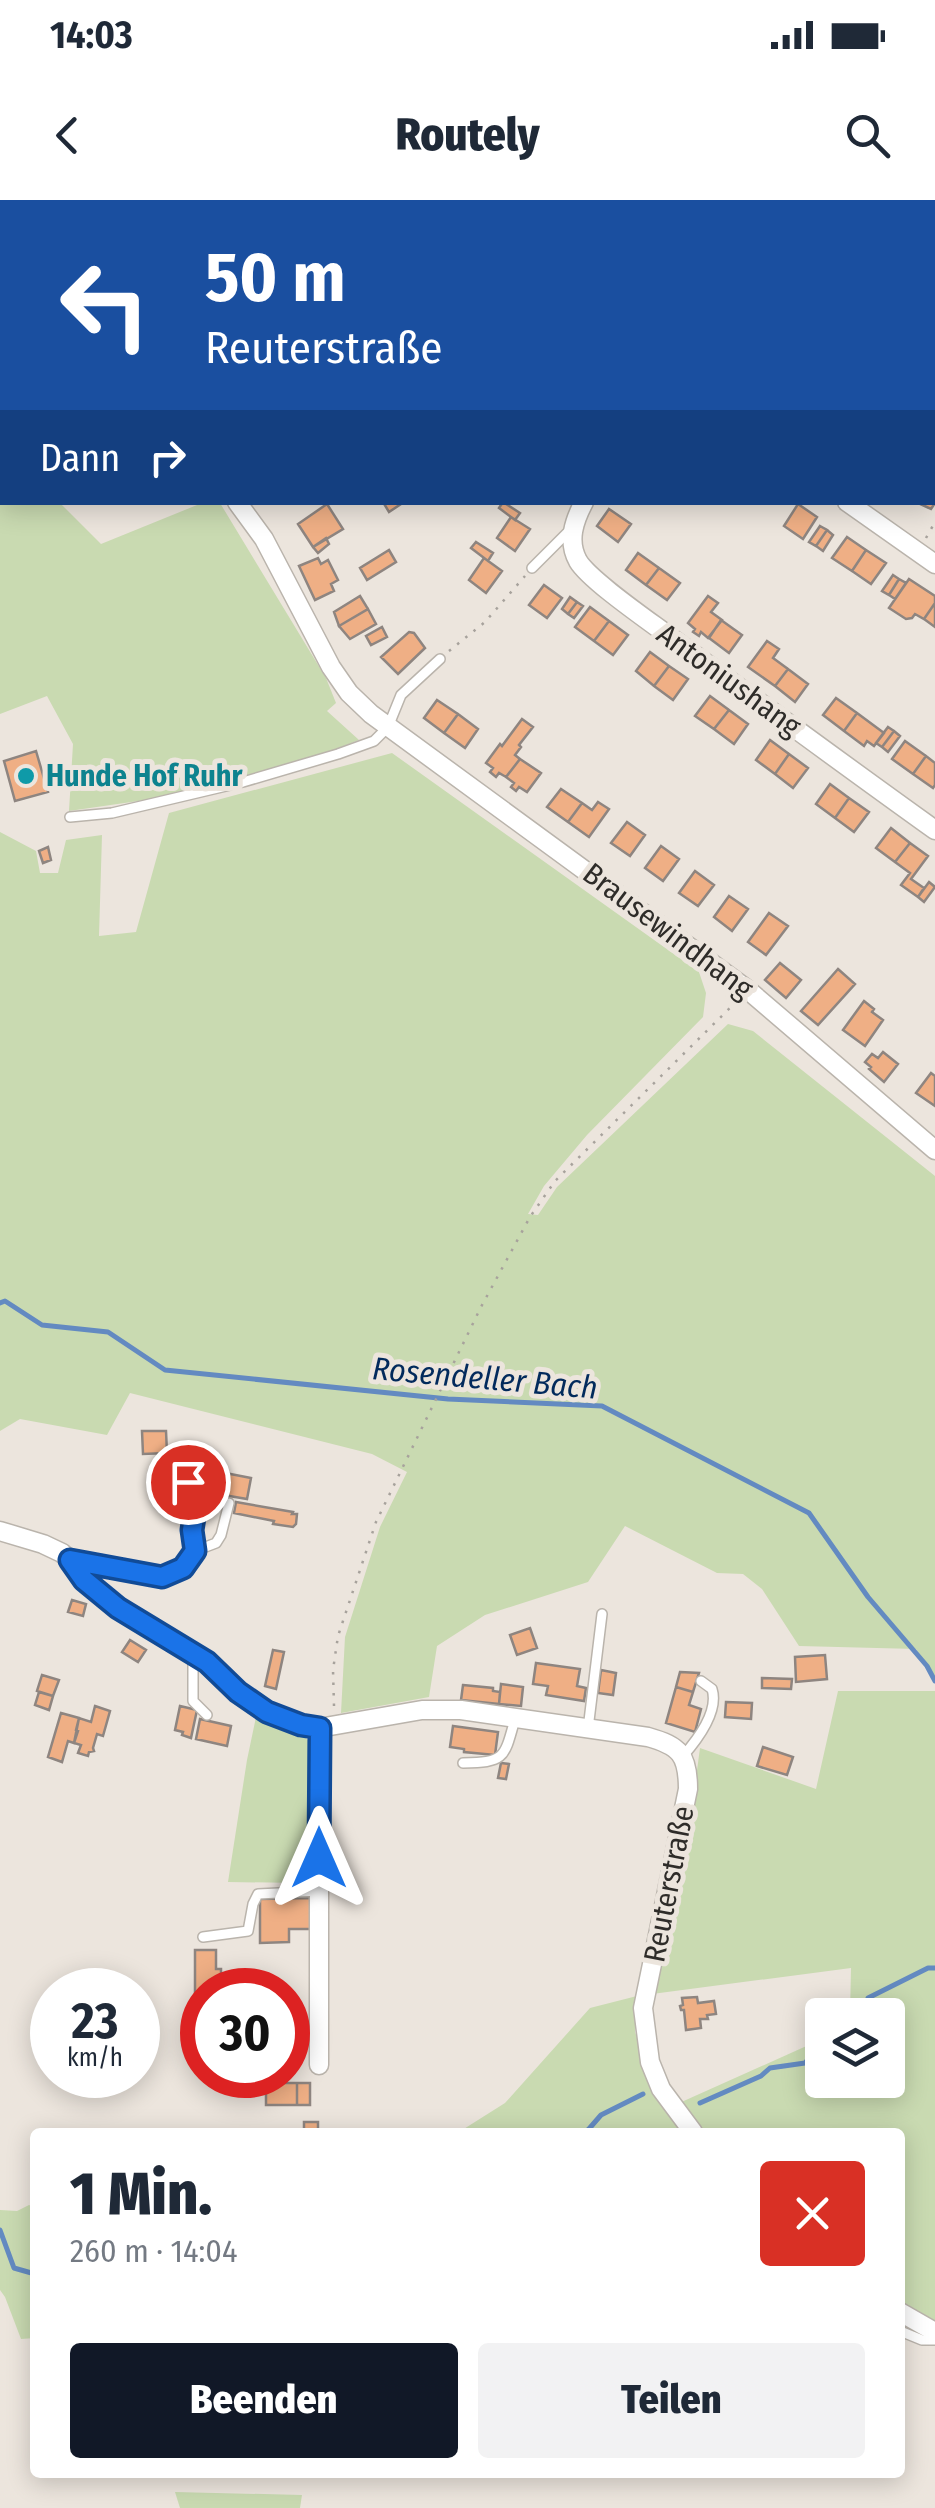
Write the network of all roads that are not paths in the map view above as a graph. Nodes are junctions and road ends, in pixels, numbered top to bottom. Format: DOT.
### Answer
graph roads {
  1 [pos="240,505"];
  2 [pos="583,505"];
  3 [pos="851,505"];
  4 [pos="573,527"];
  5 [pos="935,564"];
  6 [pos="532,568"];
  7 [pos="440,659"];
  8 [pos="388,727"];
  9 [pos="70,817"];
  10 [pos="935,830"];
  11 [pos="935,1150"];
  12 [pos="175,1452"];
  13 [pos="229,1503"];
  14 [pos="0,1532"];
  15 [pos="195,1551"];
  16 [pos="70,1560"];
  17 [pos="602,1614"];
  18 [pos="193,1653"];
  19 [pos="700,1681"];
  20 [pos="207,1715"];
  21 [pos="516,1717"];
  22 [pos="327,1726"];
  23 [pos="588,1728"];
  24 [pos="683,1756"];
  25 [pos="464,1763"];
  26 [pos="319,1891"];
  27 [pos="203,1937"];
  28 [pos="319,2065"];
  29 [pos="690,2128"];
  30 [pos="905,2315"];
  31 [pos="905,2332"];
  32 [pos="935,2332"];
  33 [pos="935,2340"];
  1 -- 8 [label="street, Brausewindhang"];
  2 -- 4 [label="street"];
  3 -- 5 [label="street"];
  4 -- 6 [label="lane"];
  4 -- 10 [label="street, Antoniushang"];
  7 -- 8 [label="lane"];
  8 -- 9 [label="lane"];
  8 -- 11 [label="street, Brausewindhang"];
  12 -- 15 [label="lane"];
  13 -- 15 [label="lane"];
  14 -- 16 [label="street"];
  15 -- 16 [label="lane"];
  16 -- 18 [label="street"];
  17 -- 23 [label="lane"];
  18 -- 20 [label="lane"];
  18 -- 22 [label="street"];
  19 -- 24 [label="lane"];
  21 -- 22 [label="street"];
  21 -- 23 [label="street"];
  21 -- 25 [label="lane"];
  22 -- 26 [label="street"];
  23 -- 24 [label="street"];
  24 -- 29 [label="street, Reuterstraße"];
  26 -- 27 [label="lane"];
  26 -- 28 [label="street"];
  30 -- 32 [label="street"];
  31 -- 33 [label="lane"];
}
